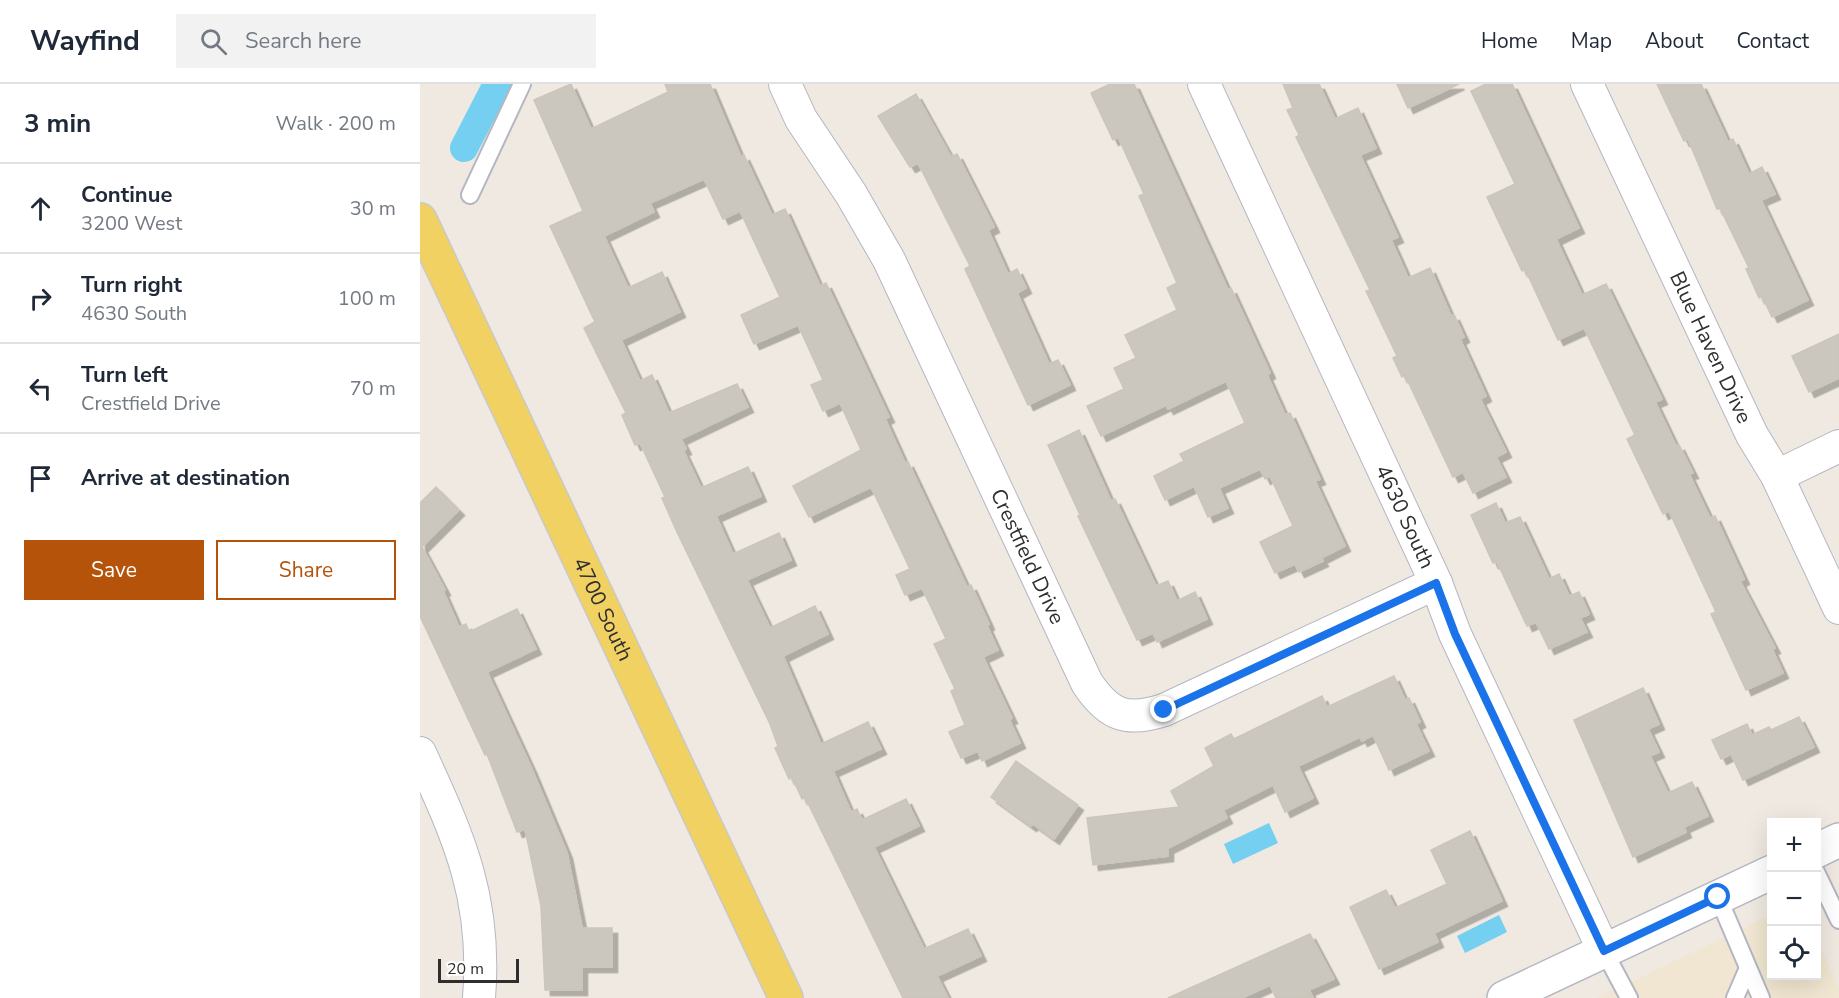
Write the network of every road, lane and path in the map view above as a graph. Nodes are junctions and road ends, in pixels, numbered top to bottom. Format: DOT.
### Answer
graph roads {
  1 [pos="522,84"];
  2 [pos="785,84"];
  3 [pos="1204,84"];
  4 [pos="1587,84"];
  5 [pos="470,195"];
  6 [pos="420,220"];
  7 [pos="1839,446"];
  8 [pos="1777,476"];
  9 [pos="1436,583"];
  10 [pos="1839,608"];
  11 [pos="420,753"];
  12 [pos="1839,840"];
  13 [pos="1821,849"];
  14 [pos="1767,874"];
  15 [pos="1821,882"];
  16 [pos="1718,897"];
  17 [pos="1839,920"];
  18 [pos="1604,951"];
  19 [pos="1748,968"];
  20 [pos="479,998"];
  21 [pos="786,998"];
  22 [pos="1504,998"];
  23 [pos="1629,998"];
  24 [pos="1735,998"];
  25 [pos="1761,998"];
  1 -- 5 [label="lane"];
  2 -- 9 [label="street, Crestfield Drive"];
  3 -- 9 [label="street, 4630 South"];
  4 -- 8 [label="street, Blue Haven Drive"];
  6 -- 21 [label="main road, 4700 South"];
  7 -- 8 [label="street"];
  8 -- 10 [label="street, Blue Haven Drive"];
  9 -- 18 [label="street, 4630 South"];
  11 -- 20 [label="street"];
  12 -- 13 [label="street"];
  14 -- 16 [label="street"];
  15 -- 17 [label="lane"];
  16 -- 18 [label="street"];
  16 -- 19 [label="lane"];
  18 -- 22 [label="street"];
  18 -- 23 [label="lane"];
  19 -- 24 [label="lane"];
  19 -- 25 [label="lane"];
}
